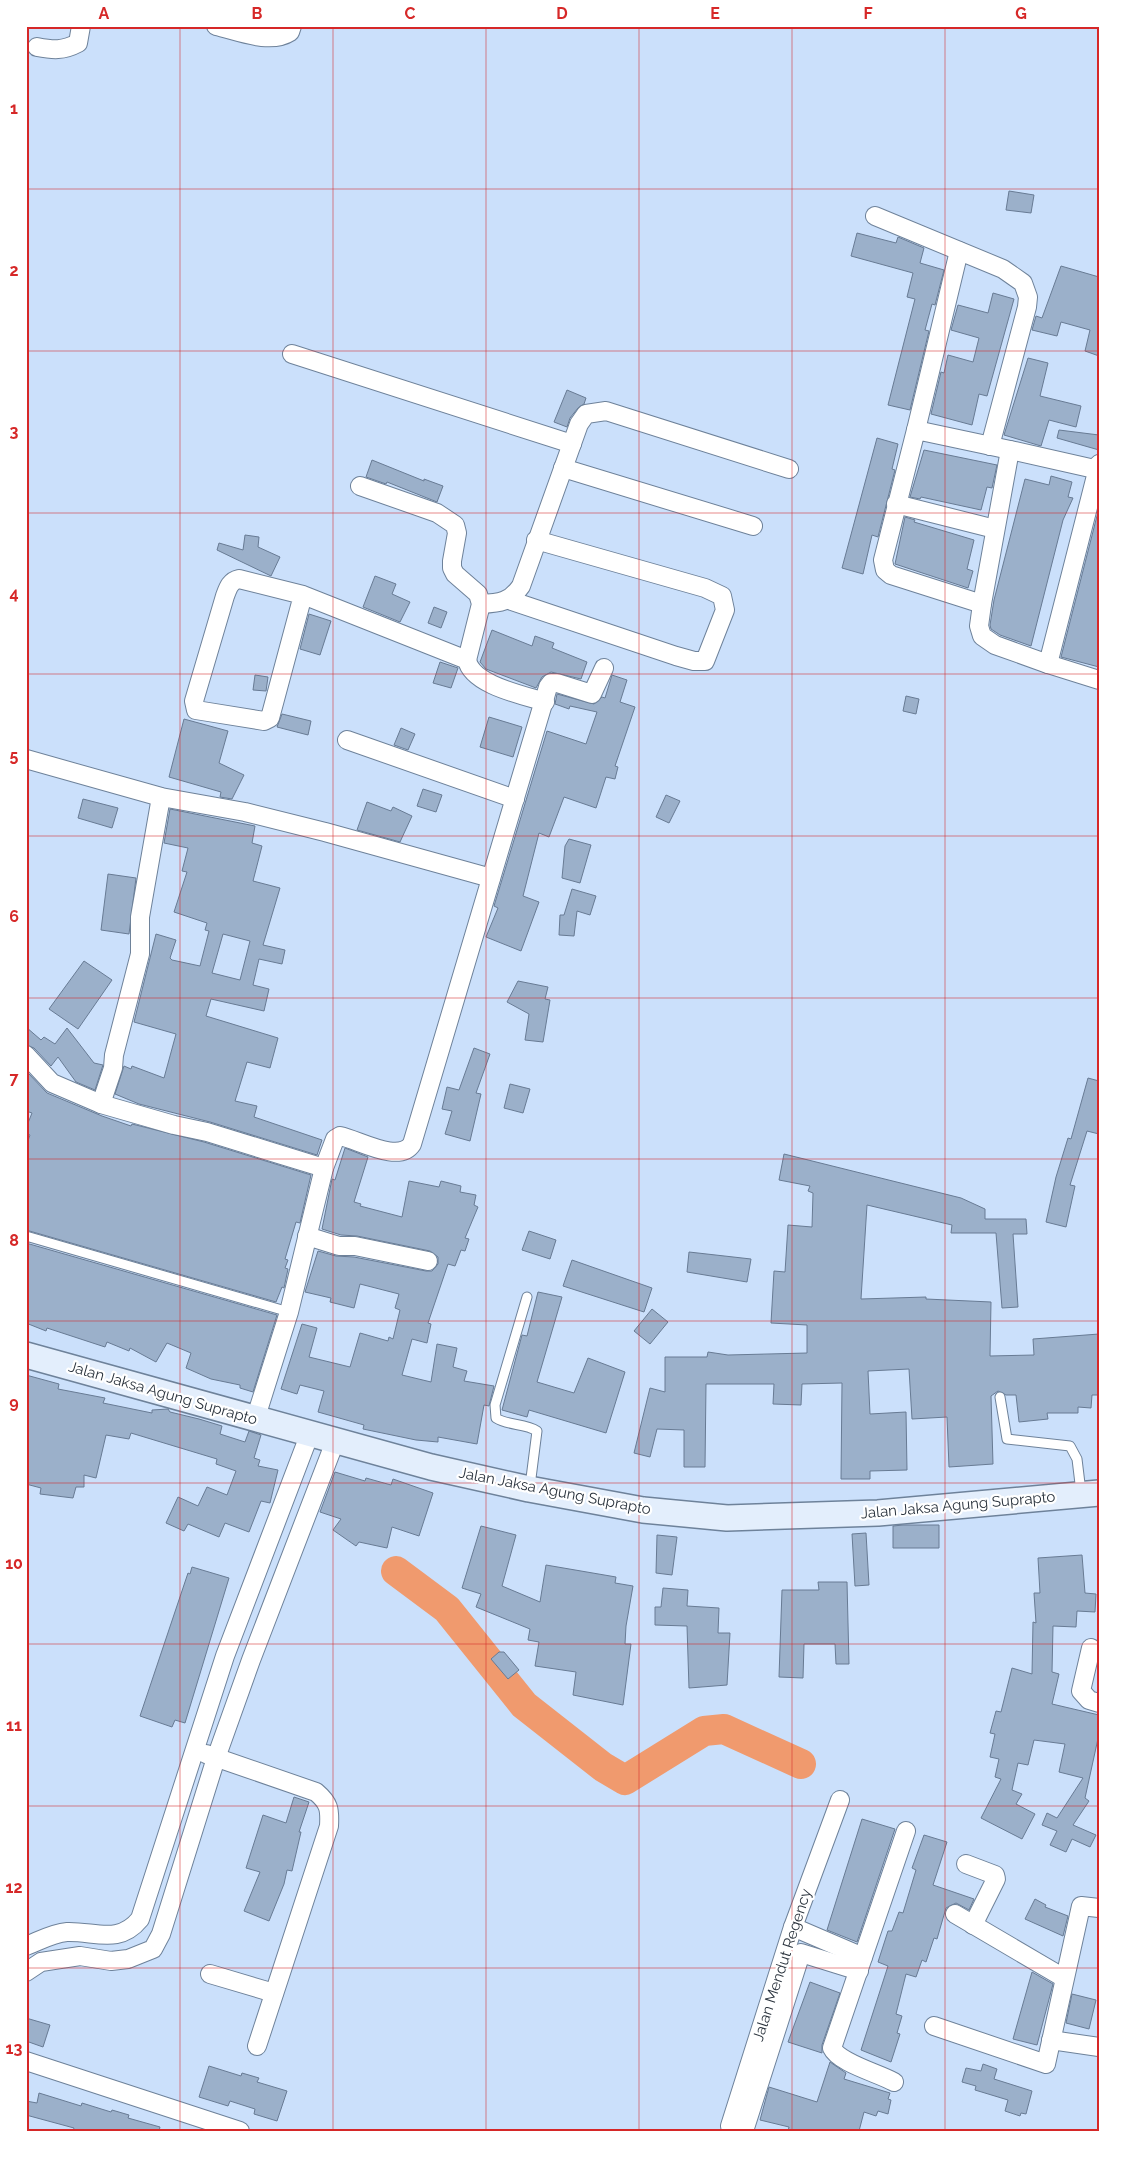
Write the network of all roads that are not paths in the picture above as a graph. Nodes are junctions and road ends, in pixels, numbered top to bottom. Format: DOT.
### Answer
graph roads {
  1 [pos="81,26"];
  2 [pos="216,26"];
  3 [pos="292,26"];
  4 [pos="37,47"];
  5 [pos="875,216"];
  6 [pos="959,251"];
  7 [pos="292,354"];
  8 [pos="916,430"];
  9 [pos="572,444"];
  10 [pos="990,446"];
  11 [pos="1010,450"];
  12 [pos="563,468"];
  13 [pos="1098,468"];
  14 [pos="789,469"];
  15 [pos="360,486"];
  16 [pos="896,504"];
  17 [pos="753,526"];
  18 [pos="995,529"];
  19 [pos="536,540"];
  20 [pos="303,595"];
  21 [pos="509,600"];
  22 [pos="481,604"];
  23 [pos="982,604"];
  24 [pos="467,660"];
  25 [pos="1048,664"];
  26 [pos="604,668"];
  27 [pos="1099,680"];
  28 [pos="545,702"];
  29 [pos="347,740"];
  30 [pos="26,758"];
  31 [pos="161,797"];
  32 [pos="514,799"];
  33 [pos="491,878"];
  34 [pos="26,1055"];
  35 [pos="101,1104"];
  36 [pos="324,1168"];
  37 [pos="26,1236"];
  38 [pos="307,1236"];
  39 [pos="428,1261"];
  40 [pos="527,1297"];
  41 [pos="289,1312"];
  42 [pos="26,1355"];
  43 [pos="1000,1397"];
  44 [pos="255,1420"];
  45 [pos="310,1433"];
  46 [pos="336,1439"];
  47 [pos="529,1489"];
  48 [pos="1090,1494"];
  49 [pos="268,1542"];
  50 [pos="292,1551"];
  51 [pos="1091,1648"];
  52 [pos="1099,1703"];
  53 [pos="194,1750"];
  54 [pos="216,1758"];
  55 [pos="840,1800"];
  56 [pos="906,1831"];
  57 [pos="966,1864"];
  58 [pos="1099,1908"];
  59 [pos="955,1914"];
  60 [pos="973,1925"];
  61 [pos="801,1930"];
  62 [pos="26,1946"];
  63 [pos="802,1952"];
  64 [pos="861,1964"];
  65 [pos="26,1972"];
  66 [pos="210,1974"];
  67 [pos="1064,1978"];
  68 [pos="274,1993"];
  69 [pos="934,2026"];
  70 [pos="1051,2040"];
  71 [pos="257,2046"];
  72 [pos="1099,2047"];
  73 [pos="26,2061"];
  74 [pos="894,2082"];
  75 [pos="240,2131"];
  76 [pos="734,2131"];
  77 [pos="744,2131"];
  1 -- 4 [label="street"];
  2 -- 3 [label="street"];
  5 -- 6 [label="street"];
  6 -- 8 [label="street"];
  6 -- 10 [label="street"];
  7 -- 9 [label="street"];
  8 -- 10 [label="street"];
  8 -- 16 [label="street"];
  9 -- 12 [label="street"];
  9 -- 14 [label="street"];
  10 -- 11 [label="street"];
  11 -- 13 [label="street"];
  11 -- 18 [label="street"];
  12 -- 17 [label="street"];
  12 -- 19 [label="street"];
  13 -- 25 [label="street"];
  15 -- 22 [label="street"];
  16 -- 18 [label="street"];
  16 -- 23 [label="street"];
  18 -- 23 [label="street"];
  19 -- 21 [label="street"];
  19 -- 21 [label="street"];
  20 -- 20 [label="street"];
  20 -- 24 [label="street"];
  21 -- 22 [label="street"];
  22 -- 24 [label="street"];
  23 -- 25 [label="street"];
  24 -- 28 [label="street"];
  25 -- 27 [label="street"];
  26 -- 28 [label="street"];
  28 -- 32 [label="street"];
  29 -- 32 [label="street"];
  30 -- 31 [label="street"];
  31 -- 33 [label="street"];
  31 -- 35 [label="street"];
  32 -- 33 [label="street"];
  33 -- 36 [label="street"];
  34 -- 35 [label="street"];
  35 -- 36 [label="street"];
  36 -- 38 [label="street"];
  37 -- 41 [label="lane"];
  38 -- 39 [label="street"];
  38 -- 41 [label="street"];
  40 -- 47 [label="lane"];
  41 -- 44 [label="street"];
  42 -- 44 [label="main road, Jalan Jaksa Agung Suprapto"];
  43 -- 48 [label="lane"];
  44 -- 45 [label="main road, Jalan Jaksa Agung Suprapto"];
  45 -- 46 [label="main road, Jalan Jaksa Agung Suprapto"];
  45 -- 49 [label="street"];
  46 -- 47 [label="main road, Jalan Jaksa Agung Suprapto"];
  46 -- 50 [label="street"];
  47 -- 48 [label="main road, Jalan Jaksa Agung Suprapto"];
  49 -- 50 [label="street"];
  49 -- 53 [label="street"];
  50 -- 54 [label="street"];
  51 -- 52 [label="street"];
  53 -- 54 [label="street"];
  53 -- 62 [label="street"];
  54 -- 65 [label="street"];
  54 -- 68 [label="street"];
  55 -- 61 [label="street, Jalan Mendut Regency"];
  56 -- 64 [label="street"];
  57 -- 60 [label="street"];
  58 -- 67 [label="street"];
  59 -- 60 [label="street"];
  60 -- 67 [label="street"];
  61 -- 63 [label="street"];
  61 -- 64 [label="street"];
  61 -- 76 [label="street, Jalan Mendut Regency"];
  63 -- 64 [label="street, Jalan Mendut Regency"];
  63 -- 77 [label="street, Jalan Mendut Regency"];
  64 -- 74 [label="street"];
  66 -- 68 [label="street"];
  67 -- 70 [label="street"];
  68 -- 71 [label="street"];
  69 -- 70 [label="street"];
  70 -- 72 [label="street"];
  73 -- 75 [label="street"];
}
